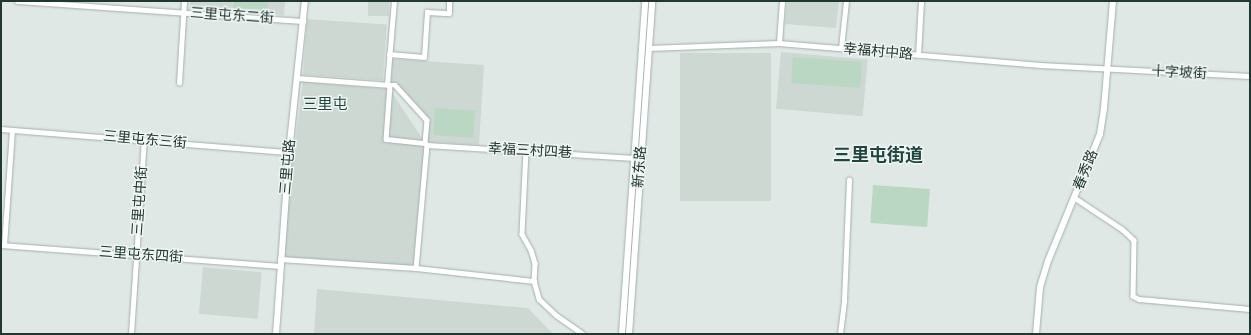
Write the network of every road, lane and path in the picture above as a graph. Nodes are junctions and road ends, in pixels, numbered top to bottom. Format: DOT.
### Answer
graph roads {
  1 [pos="17,1"];
  2 [pos="184,1"];
  3 [pos="305,1"];
  4 [pos="394,1"];
  5 [pos="449,1"];
  6 [pos="645,1"];
  7 [pos="652,1"];
  8 [pos="782,1"];
  9 [pos="846,1"];
  10 [pos="921,1"];
  11 [pos="1113,1"];
  12 [pos="184,13"];
  13 [pos="303,21"];
  14 [pos="779,43"];
  15 [pos="649,48"];
  16 [pos="841,48"];
  17 [pos="389,54"];
  18 [pos="918,55"];
  19 [pos="1107,69"];
  20 [pos="1250,76"];
  21 [pos="297,78"];
  22 [pos="178,83"];
  23 [pos="388,85"];
  24 [pos="1,129"];
  25 [pos="12,130"];
  26 [pos="144,140"];
  27 [pos="426,144"];
  28 [pos="526,151"];
  29 [pos="289,152"];
  30 [pos="634,158"];
  31 [pos="849,180"];
  32 [pos="1075,198"];
  33 [pos="2,245"];
  34 [pos="136,255"];
  35 [pos="280,262"];
  36 [pos="416,268"];
  37 [pos="534,281"];
  38 [pos="1250,309"];
  39 [pos="131,334"];
  40 [pos="276,334"];
  41 [pos="582,334"];
  42 [pos="622,334"];
  43 [pos="629,334"];
  44 [pos="840,334"];
  45 [pos="1036,334"];
  1 -- 12 [label="street, 三里屯东二街"];
  2 -- 12 [label="street"];
  3 -- 13 [label="street, 三里屯路"];
  4 -- 17 [label="street"];
  5 -- 17 [label="street"];
  6 -- 30 [label="street, 新东路"];
  7 -- 15 [label="street, 新东路"];
  8 -- 14 [label="street"];
  9 -- 16 [label="street"];
  10 -- 18 [label="street"];
  11 -- 19 [label="street, 春秀路"];
  12 -- 13 [label="street, 三里屯东二街"];
  12 -- 22 [label="street"];
  13 -- 21 [label="street, 三里屯路"];
  14 -- 15 [label="street, 幸福村中路"];
  14 -- 16 [label="street, 幸福村中路"];
  15 -- 43 [label="street, 新东路"];
  16 -- 18 [label="street, 幸福村中路"];
  17 -- 23 [label="street"];
  18 -- 19 [label="street, 幸福村中路"];
  19 -- 20 [label="street, 十字坡街"];
  19 -- 32 [label="street, 春秀路"];
  21 -- 23 [label="street"];
  21 -- 29 [label="street, 三里屯路"];
  23 -- 27 [label="street"];
  23 -- 27 [label="street, 幸福三村四巷"];
  24 -- 25 [label="street, 三里屯东三街"];
  25 -- 26 [label="street, 三里屯东三街"];
  25 -- 33 [label="street"];
  26 -- 29 [label="street, 三里屯东三街"];
  26 -- 34 [label="street, 三里屯中街"];
  27 -- 28 [label="street, 幸福三村四巷"];
  27 -- 36 [label="street"];
  28 -- 30 [label="street, 幸福三村四巷"];
  28 -- 37 [label="street"];
  29 -- 35 [label="street, 三里屯路"];
  30 -- 42 [label="street, 新东路"];
  31 -- 44 [label="street"];
  32 -- 38 [label="street"];
  32 -- 45 [label="street, 春秀路"];
  33 -- 34 [label="street, 三里屯东四街"];
  34 -- 35 [label="street, 三里屯东四街"];
  34 -- 39 [label="street, 三里屯中街"];
  35 -- 36 [label="street, 三里屯东四街"];
  35 -- 40 [label="street, 三里屯路"];
  36 -- 37 [label="street, 三里屯东四街"];
  37 -- 41 [label="street"];
}
